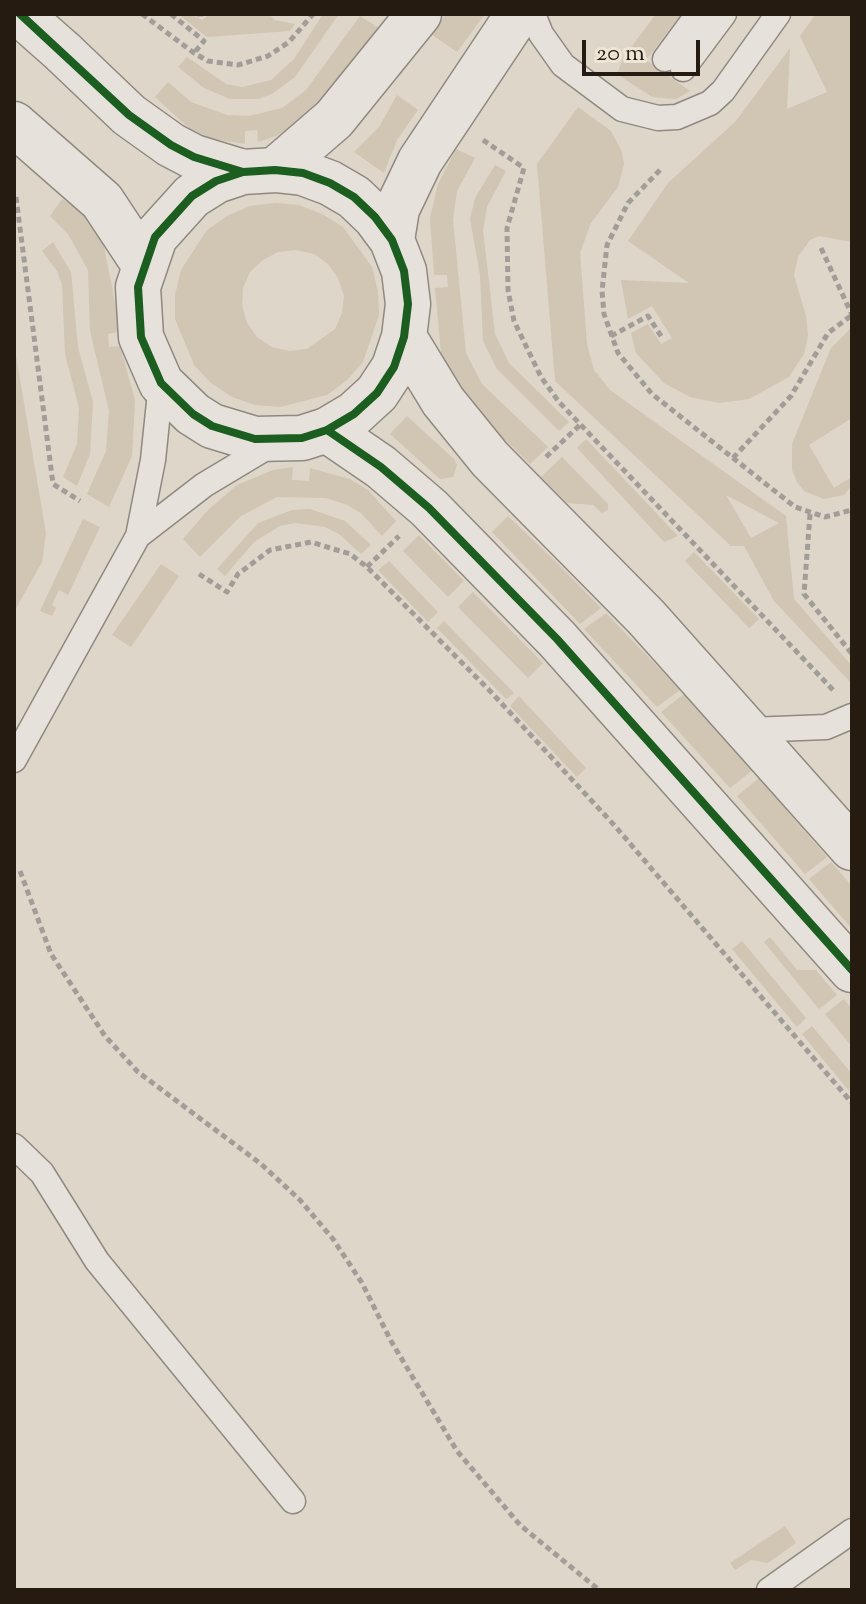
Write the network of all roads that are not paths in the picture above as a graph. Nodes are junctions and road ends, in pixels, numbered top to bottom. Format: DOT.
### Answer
graph roads {
  1 [pos="20,14"];
  2 [pos="419,14"];
  3 [pos="518,14"];
  4 [pos="533,14"];
  5 [pos="698,14"];
  6 [pos="724,14"];
  7 [pos="778,14"];
  8 [pos="14,124"];
  9 [pos="259,171"];
  10 [pos="392,240"];
  11 [pos="143,263"];
  12 [pos="404,337"];
  13 [pos="161,383"];
  14 [pos="327,430"];
  15 [pos="277,441"];
  16 [pos="138,536"];
  17 [pos="848,709"];
  18 [pos="750,730"];
  19 [pos="14,760"];
  20 [pos="851,836"];
  21 [pos="852,970"];
  22 [pos="14,1146"];
  23 [pos="293,1501"];
  24 [pos="852,1531"];
  25 [pos="769,1590"];
  1 -- 9 [label="street, bridge"];
  2 -- 9 [label="street"];
  3 -- 10 [label="street"];
  4 -- 7 [label="lane"];
  5 -- 6 [label="lane"];
  8 -- 11 [label="street"];
  9 -- 10 [label="street"];
  9 -- 11 [label="street"];
  10 -- 12 [label="street"];
  11 -- 13 [label="street"];
  12 -- 14 [label="street"];
  12 -- 18 [label="street"];
  13 -- 15 [label="street"];
  13 -- 16 [label="lane"];
  14 -- 15 [label="street"];
  14 -- 21 [label="street"];
  15 -- 16 [label="lane"];
  16 -- 19 [label="lane"];
  17 -- 18 [label="lane"];
  18 -- 20 [label="street"];
  22 -- 23 [label="lane"];
  24 -- 25 [label="lane"];
}
